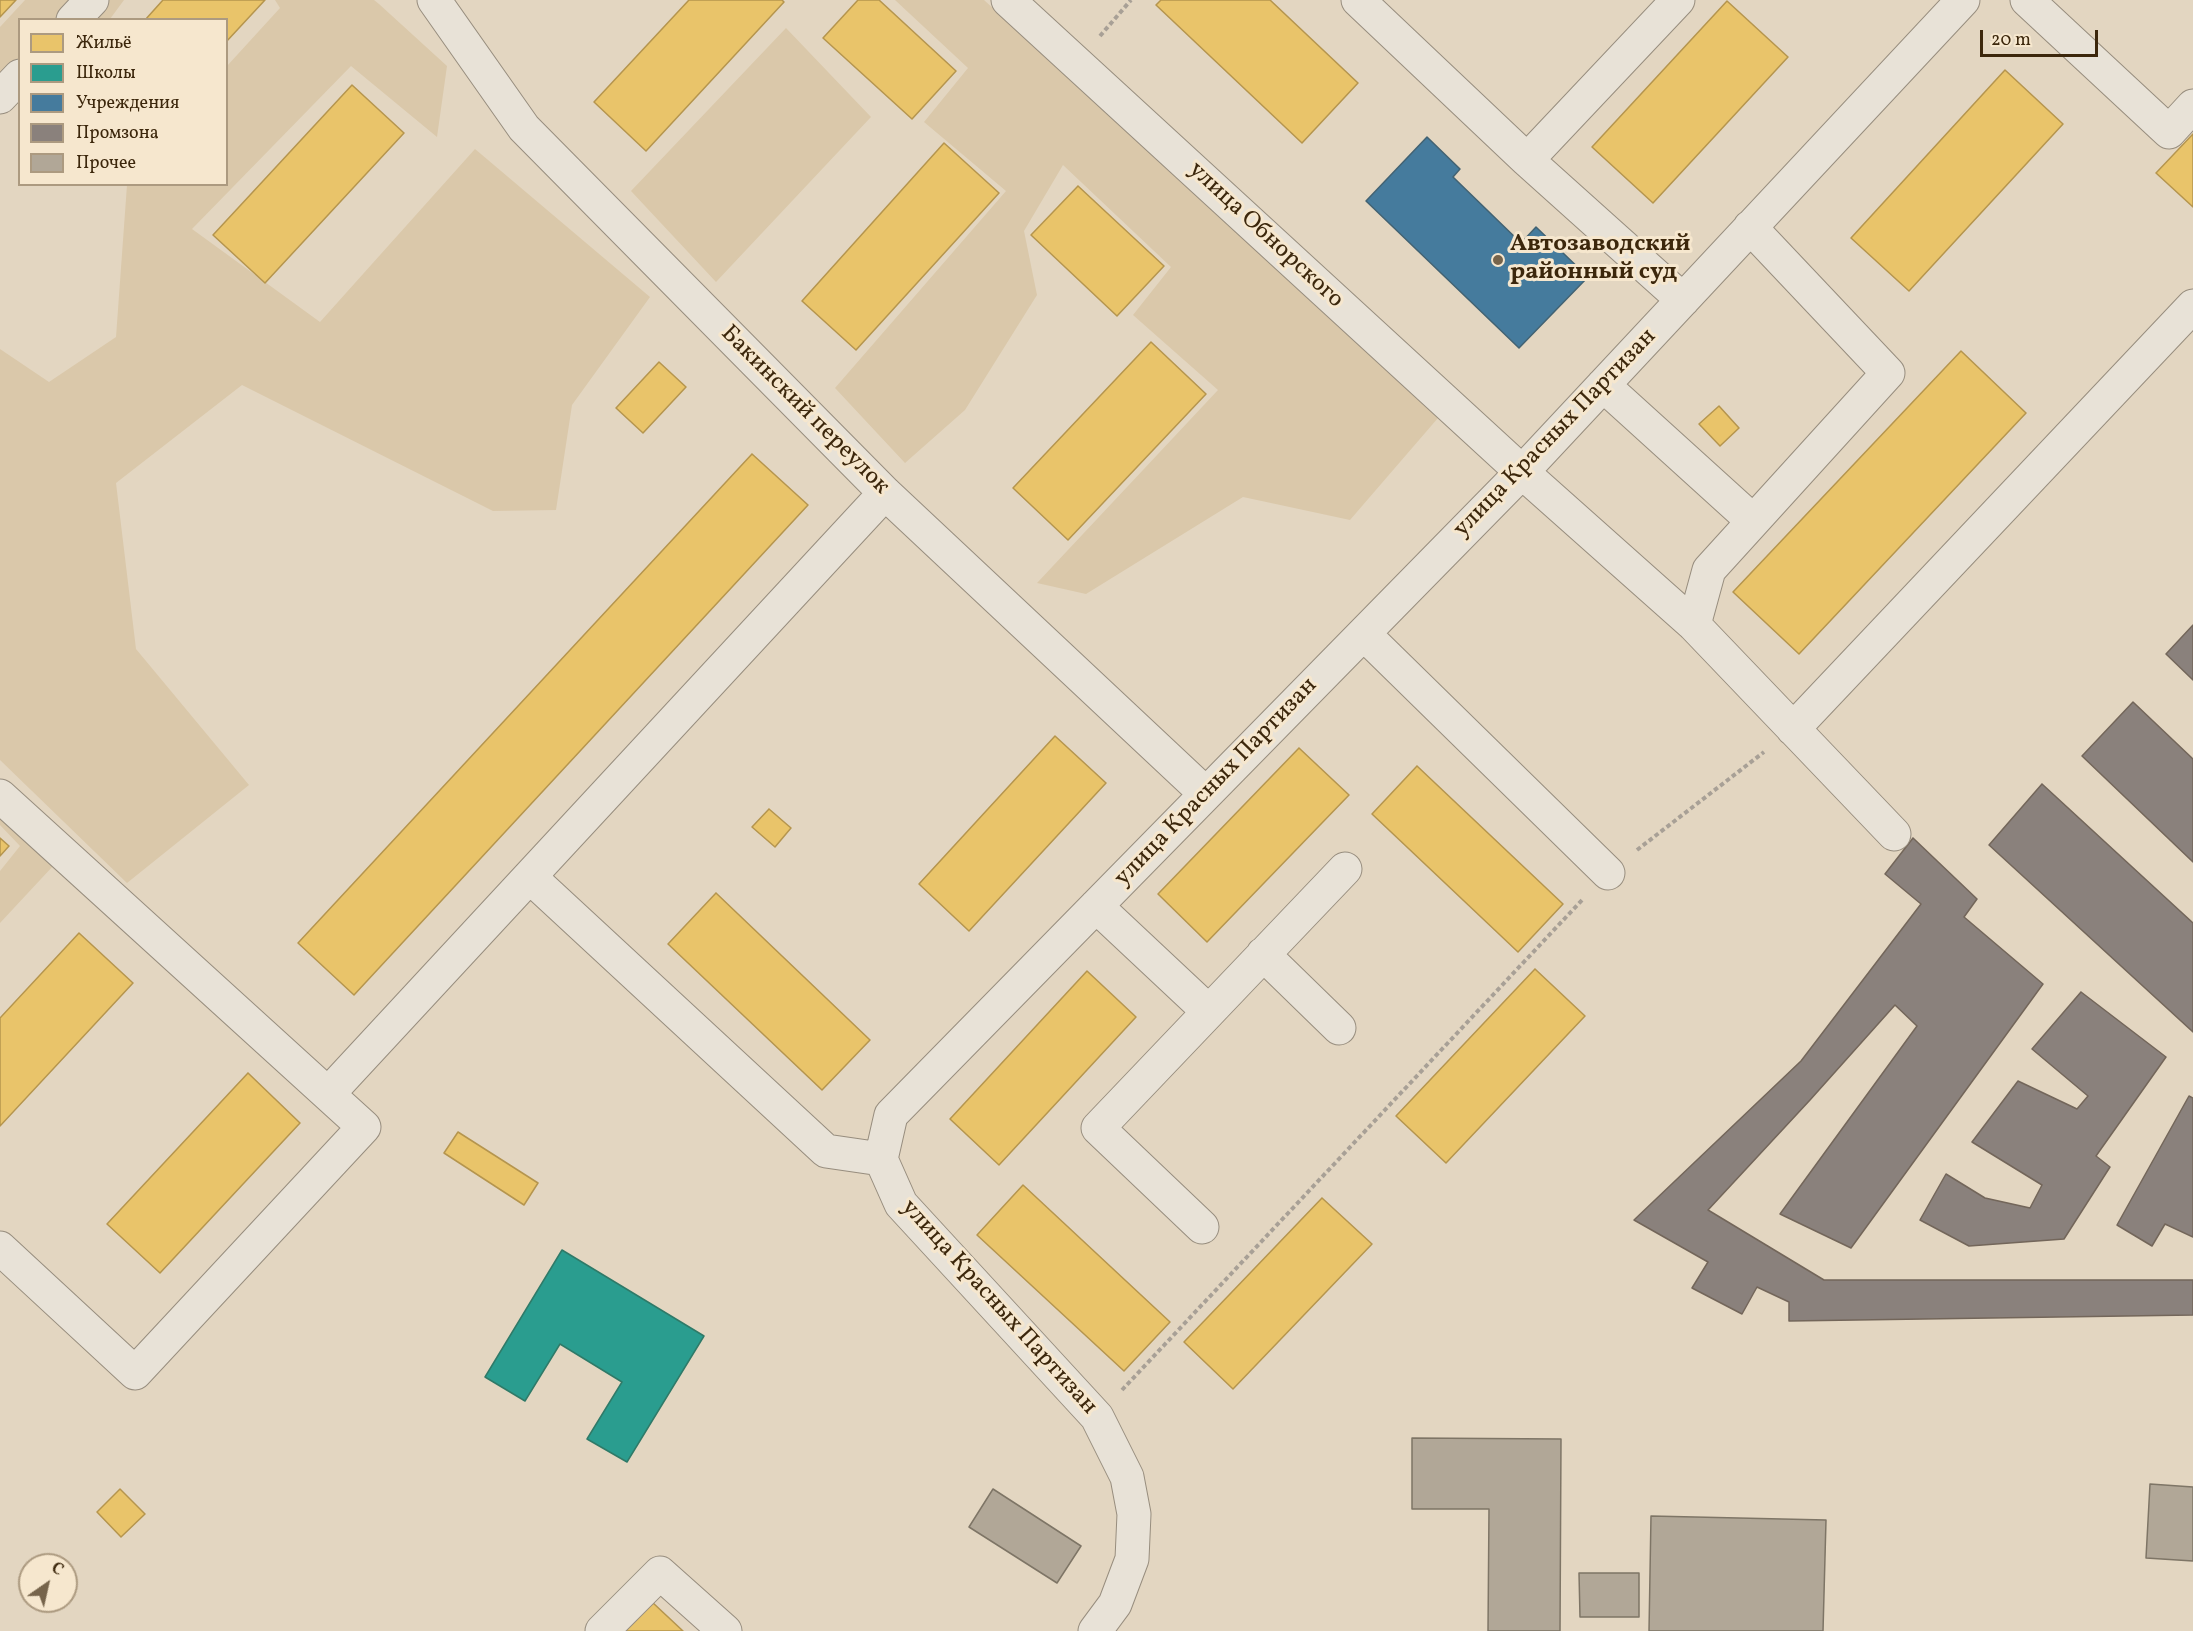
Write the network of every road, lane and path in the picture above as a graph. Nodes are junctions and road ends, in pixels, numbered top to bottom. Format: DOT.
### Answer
graph roads {
  1 [pos="92,0"];
  2 [pos="434,0"];
  3 [pos="1008,0"];
  4 [pos="1131,0"];
  5 [pos="1358,0"];
  6 [pos="1678,0"];
  7 [pos="1962,0"];
  8 [pos="2027,0"];
  9 [pos="75,18"];
  10 [pos="1077,63"];
  11 [pos="18,78"];
  12 [pos="0,97"];
  13 [pos="2193,106"];
  14 [pos="1527,160"];
  15 [pos="1750,227"];
  16 [pos="1683,300"];
  17 [pos="2193,306"];
  18 [pos="1603,385"];
  19 [pos="1522,472"];
  20 [pos="885,493"];
  21 [pos="1753,521"];
  22 [pos="1694,625"];
  23 [pos="1364,634"];
  24 [pos="1793,729"];
  25 [pos="1206,794"];
  26 [pos="0,796"];
  27 [pos="1894,834"];
  28 [pos="1346,869"];
  29 [pos="1608,873"];
  30 [pos="530,877"];
  31 [pos="1096,906"];
  32 [pos="1263,954"];
  33 [pos="1208,1011"];
  34 [pos="1339,1028"];
  35 [pos="328,1094"];
  36 [pos="881,1159"];
  37 [pos="1202,1227"];
  38 [pos="0,1248"];
  39 [pos="1097,1417"];
  40 [pos="602,1631"];
  41 [pos="725,1631"];
  42 [pos="1095,1631"];
  1 -- 9 [label="street"];
  2 -- 20 [label="street, Бакинский переулок"];
  3 -- 10 [label="street, улица Обнорского"];
  4 -- 10 [label="path"];
  5 -- 14 [label="street"];
  6 -- 14 [label="street"];
  7 -- 15 [label="street, улица Красных Партизан"];
  8 -- 13 [label="street"];
  10 -- 19 [label="street, улица Обнорского"];
  11 -- 12 [label="street"];
  14 -- 16 [label="street"];
  15 -- 16 [label="street, улица Красных Партизан"];
  15 -- 21 [label="street"];
  16 -- 18 [label="street, улица Красных Партизан"];
  17 -- 24 [label="street"];
  18 -- 19 [label="street, улица Красных Партизан"];
  18 -- 21 [label="street"];
  19 -- 22 [label="street, улица Обнорского"];
  19 -- 23 [label="street, улица Красных Партизан"];
  20 -- 25 [label="street, Бакинский переулок"];
  20 -- 30 [label="street"];
  21 -- 22 [label="street"];
  22 -- 24 [label="street, улица Обнорского"];
  23 -- 25 [label="street, улица Красных Партизан"];
  23 -- 29 [label="street"];
  24 -- 27 [label="street, улица Обнорского"];
  24 -- 29 [label="path"];
  25 -- 31 [label="street, улица Красных Партизан"];
  26 -- 35 [label="street"];
  28 -- 32 [label="street"];
  29 -- 39 [label="path"];
  30 -- 35 [label="street"];
  30 -- 36 [label="street"];
  31 -- 33 [label="street"];
  31 -- 36 [label="street, улица Красных Партизан"];
  32 -- 33 [label="street"];
  32 -- 34 [label="street"];
  33 -- 37 [label="street"];
  35 -- 38 [label="street"];
  36 -- 39 [label="street, улица Красных Партизан"];
  39 -- 42 [label="street, улица Красных Партизан"];
  40 -- 41 [label="street"];
}
